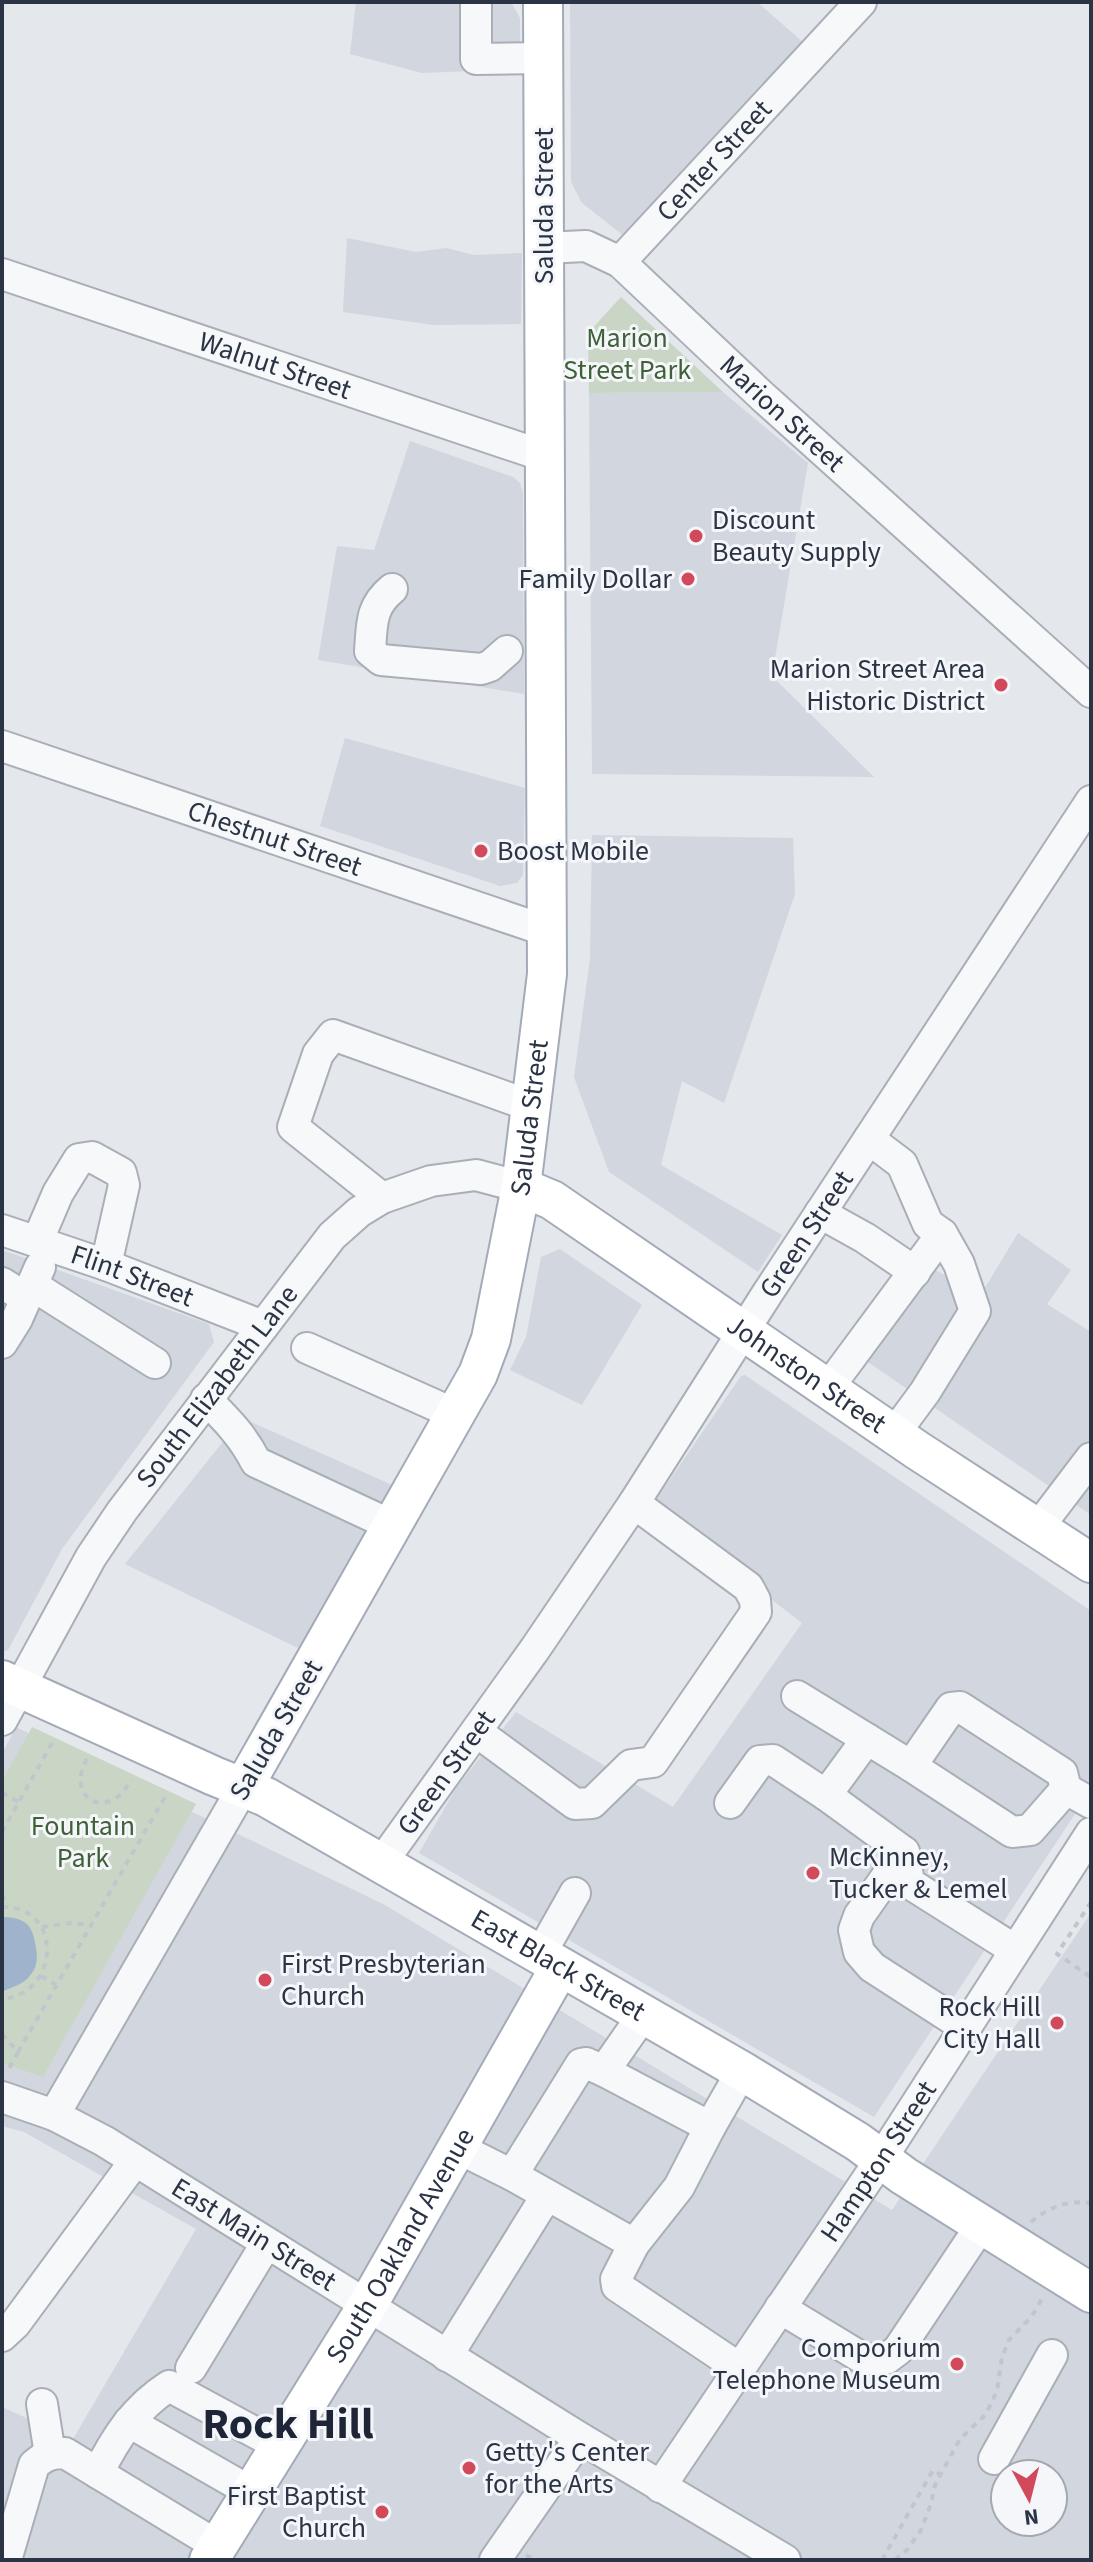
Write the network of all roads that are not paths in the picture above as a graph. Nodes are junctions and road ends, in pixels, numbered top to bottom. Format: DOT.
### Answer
graph roads {
  1 [pos="476,2"];
  2 [pos="543,2"];
  3 [pos="861,2"];
  4 [pos="543,58"];
  5 [pos="544,248"];
  6 [pos="620,262"];
  7 [pos="2,274"];
  8 [pos="547,457"];
  9 [pos="392,589"];
  10 [pos="507,651"];
  11 [pos="1091,692"];
  12 [pos="2,746"];
  13 [pos="1091,801"];
  14 [pos="547,931"];
  15 [pos="531,1106"];
  16 [pos="869,1139"];
  17 [pos="521,1187"];
  18 [pos="382,1198"];
  19 [pos="820,1213"];
  20 [pos="2,1230"];
  21 [pos="942,1234"];
  22 [pos="43,1244"];
  23 [pos="106,1265"];
  24 [pos="915,1272"];
  25 [pos="20,1289"];
  26 [pos="263,1326"];
  27 [pos="745,1333"];
  28 [pos="2,1343"];
  29 [pos="307,1348"];
  30 [pos="155,1363"];
  31 [pos="828,1388"];
  32 [pos="206,1399"];
  33 [pos="457,1415"];
  34 [pos="894,1434"];
  35 [pos="1091,1458"];
  36 [pos="634,1503"];
  37 [pos="393,1526"];
  38 [pos="1037,1529"];
  39 [pos="1091,1563"];
  40 [pos="8,1696"];
  41 [pos="797,1696"];
  42 [pos="477,1732"];
  43 [pos="867,1739"];
  44 [pos="911,1766"];
  45 [pos="244,1786"];
  46 [pos="826,1795"];
  47 [pos="1078,1796"];
  48 [pos="730,1803"];
  49 [pos="1091,1833"];
  50 [pos="904,1852"];
  51 [pos="382,1862"];
  52 [pos="575,1893"];
  53 [pos="1015,1950"];
  54 [pos="550,1961"];
  55 [pos="643,2015"];
  56 [pos="965,2027"];
  57 [pos="604,2071"];
  58 [pos="742,2071"];
  59 [pos="5,2083"];
  60 [pos="54,2115"];
  61 [pos="710,2127"];
  62 [pos="456,2147"];
  63 [pos="881,2159"];
  64 [pos="135,2161"];
  65 [pos="512,2175"];
  66 [pos="547,2195"];
  67 [pos="982,2224"];
  68 [pos="266,2244"];
  69 [pos="634,2244"];
  70 [pos="1091,2293"];
  71 [pos="367,2306"];
  72 [pos="780,2308"];
  73 [pos="2,2336"];
  74 [pos="1052,2355"];
  75 [pos="447,2356"];
  76 [pos="191,2368"];
  77 [pos="739,2368"];
  78 [pos="42,2404"];
  79 [pos="129,2422"];
  80 [pos="580,2438"];
  81 [pos="280,2446"];
  82 [pos="50,2454"];
  83 [pos="995,2458"];
  84 [pos="98,2473"];
  85 [pos="660,2487"];
  86 [pos="251,2492"];
  87 [pos="214,2553"];
  88 [pos="6,2560"];
  89 [pos="495,2560"];
  90 [pos="785,2560"];
  1 -- 4 [label="street"];
  2 -- 4 [label="main road, Saluda Street"];
  3 -- 6 [label="street, Center Street"];
  4 -- 5 [label="main road, Saluda Street"];
  5 -- 6 [label="street"];
  5 -- 8 [label="main road, Saluda Street"];
  6 -- 11 [label="street, Marion Street"];
  7 -- 8 [label="street, Walnut Street"];
  8 -- 14 [label="main road, Saluda Street"];
  9 -- 10 [label="street"];
  12 -- 14 [label="street, Chestnut Street"];
  13 -- 16 [label="street, Green Street"];
  14 -- 15 [label="main road, Saluda Street"];
  15 -- 17 [label="main road, Saluda Street"];
  15 -- 18 [label="street"];
  16 -- 19 [label="street, Green Street"];
  16 -- 21 [label="street"];
  17 -- 18 [label="street, South Elizabeth Lane"];
  17 -- 27 [label="main road, Johnston Street"];
  17 -- 33 [label="main road, Saluda Street"];
  18 -- 26 [label="street, South Elizabeth Lane"];
  19 -- 24 [label="street"];
  19 -- 27 [label="street, Green Street"];
  20 -- 22 [label="street, Flint Street"];
  21 -- 24 [label="street"];
  21 -- 34 [label="street"];
  22 -- 23 [label="street, Flint Street"];
  22 -- 23 [label="street"];
  22 -- 25 [label="street"];
  23 -- 26 [label="street, Flint Street"];
  24 -- 31 [label="street"];
  25 -- 28 [label="street"];
  25 -- 30 [label="street"];
  26 -- 32 [label="street, South Elizabeth Lane"];
  27 -- 31 [label="main road, Johnston Street"];
  27 -- 36 [label="street, Green Street"];
  29 -- 33 [label="street"];
  31 -- 34 [label="main road, Johnston Street"];
  32 -- 37 [label="street"];
  32 -- 40 [label="street, South Elizabeth Lane"];
  33 -- 37 [label="main road, Saluda Street"];
  34 -- 38 [label="main road, Johnston Street"];
  35 -- 38 [label="street"];
  36 -- 42 [label="street, Green Street"];
  36 -- 42 [label="street"];
  37 -- 45 [label="main road, Saluda Street"];
  38 -- 39 [label="main road, Johnston Street"];
  40 -- 45 [label="main road, East Black Street"];
  41 -- 43 [label="street"];
  42 -- 51 [label="street, Green Street"];
  43 -- 44 [label="street"];
  43 -- 46 [label="street"];
  44 -- 47 [label="street"];
  44 -- 47 [label="street"];
  45 -- 51 [label="main road, East Black Street"];
  45 -- 60 [label="street, Saluda Street"];
  46 -- 48 [label="street"];
  46 -- 50 [label="street"];
  49 -- 53 [label="street, Hampton Street"];
  50 -- 53 [label="street"];
  50 -- 56 [label="street"];
  51 -- 54 [label="main road, East Black Street"];
  52 -- 54 [label="street"];
  53 -- 56 [label="street, Hampton Street"];
  54 -- 55 [label="main road, East Black Street"];
  54 -- 62 [label="main road, South Oakland Avenue"];
  55 -- 57 [label="street"];
  55 -- 58 [label="main road, East Black Street"];
  56 -- 63 [label="street, Hampton Street"];
  57 -- 61 [label="street"];
  57 -- 65 [label="street"];
  58 -- 61 [label="street"];
  58 -- 63 [label="main road, East Black Street"];
  59 -- 60 [label="street, East Main Street"];
  60 -- 64 [label="street, East Main Street"];
  61 -- 69 [label="street"];
  62 -- 65 [label="street"];
  62 -- 71 [label="main road, South Oakland Avenue"];
  63 -- 67 [label="main road, East Black Street"];
  63 -- 72 [label="street, Hampton Street"];
  64 -- 68 [label="street, East Main Street"];
  64 -- 73 [label="street"];
  65 -- 66 [label="street"];
  66 -- 69 [label="street"];
  66 -- 75 [label="street"];
  67 -- 70 [label="main road, East Black Street"];
  67 -- 72 [label="street"];
  68 -- 71 [label="street, East Main Street"];
  68 -- 76 [label="street"];
  69 -- 77 [label="street"];
  71 -- 75 [label="street, East Main Street"];
  71 -- 81 [label="main road, South Oakland Avenue"];
  72 -- 77 [label="street, Hampton Street"];
  74 -- 83 [label="street"];
  75 -- 80 [label="street, East Main Street"];
  77 -- 85 [label="street, Hampton Street"];
  78 -- 82 [label="street"];
  79 -- 81 [label="street"];
  79 -- 84 [label="street"];
  79 -- 86 [label="street"];
  80 -- 85 [label="street, East Main Street"];
  80 -- 89 [label="street"];
  81 -- 86 [label="main road, South Oakland Avenue"];
  82 -- 84 [label="street"];
  82 -- 88 [label="street"];
  84 -- 87 [label="street"];
  85 -- 90 [label="street, East Main Street"];
  86 -- 87 [label="main road, South Oakland Avenue"];
}
